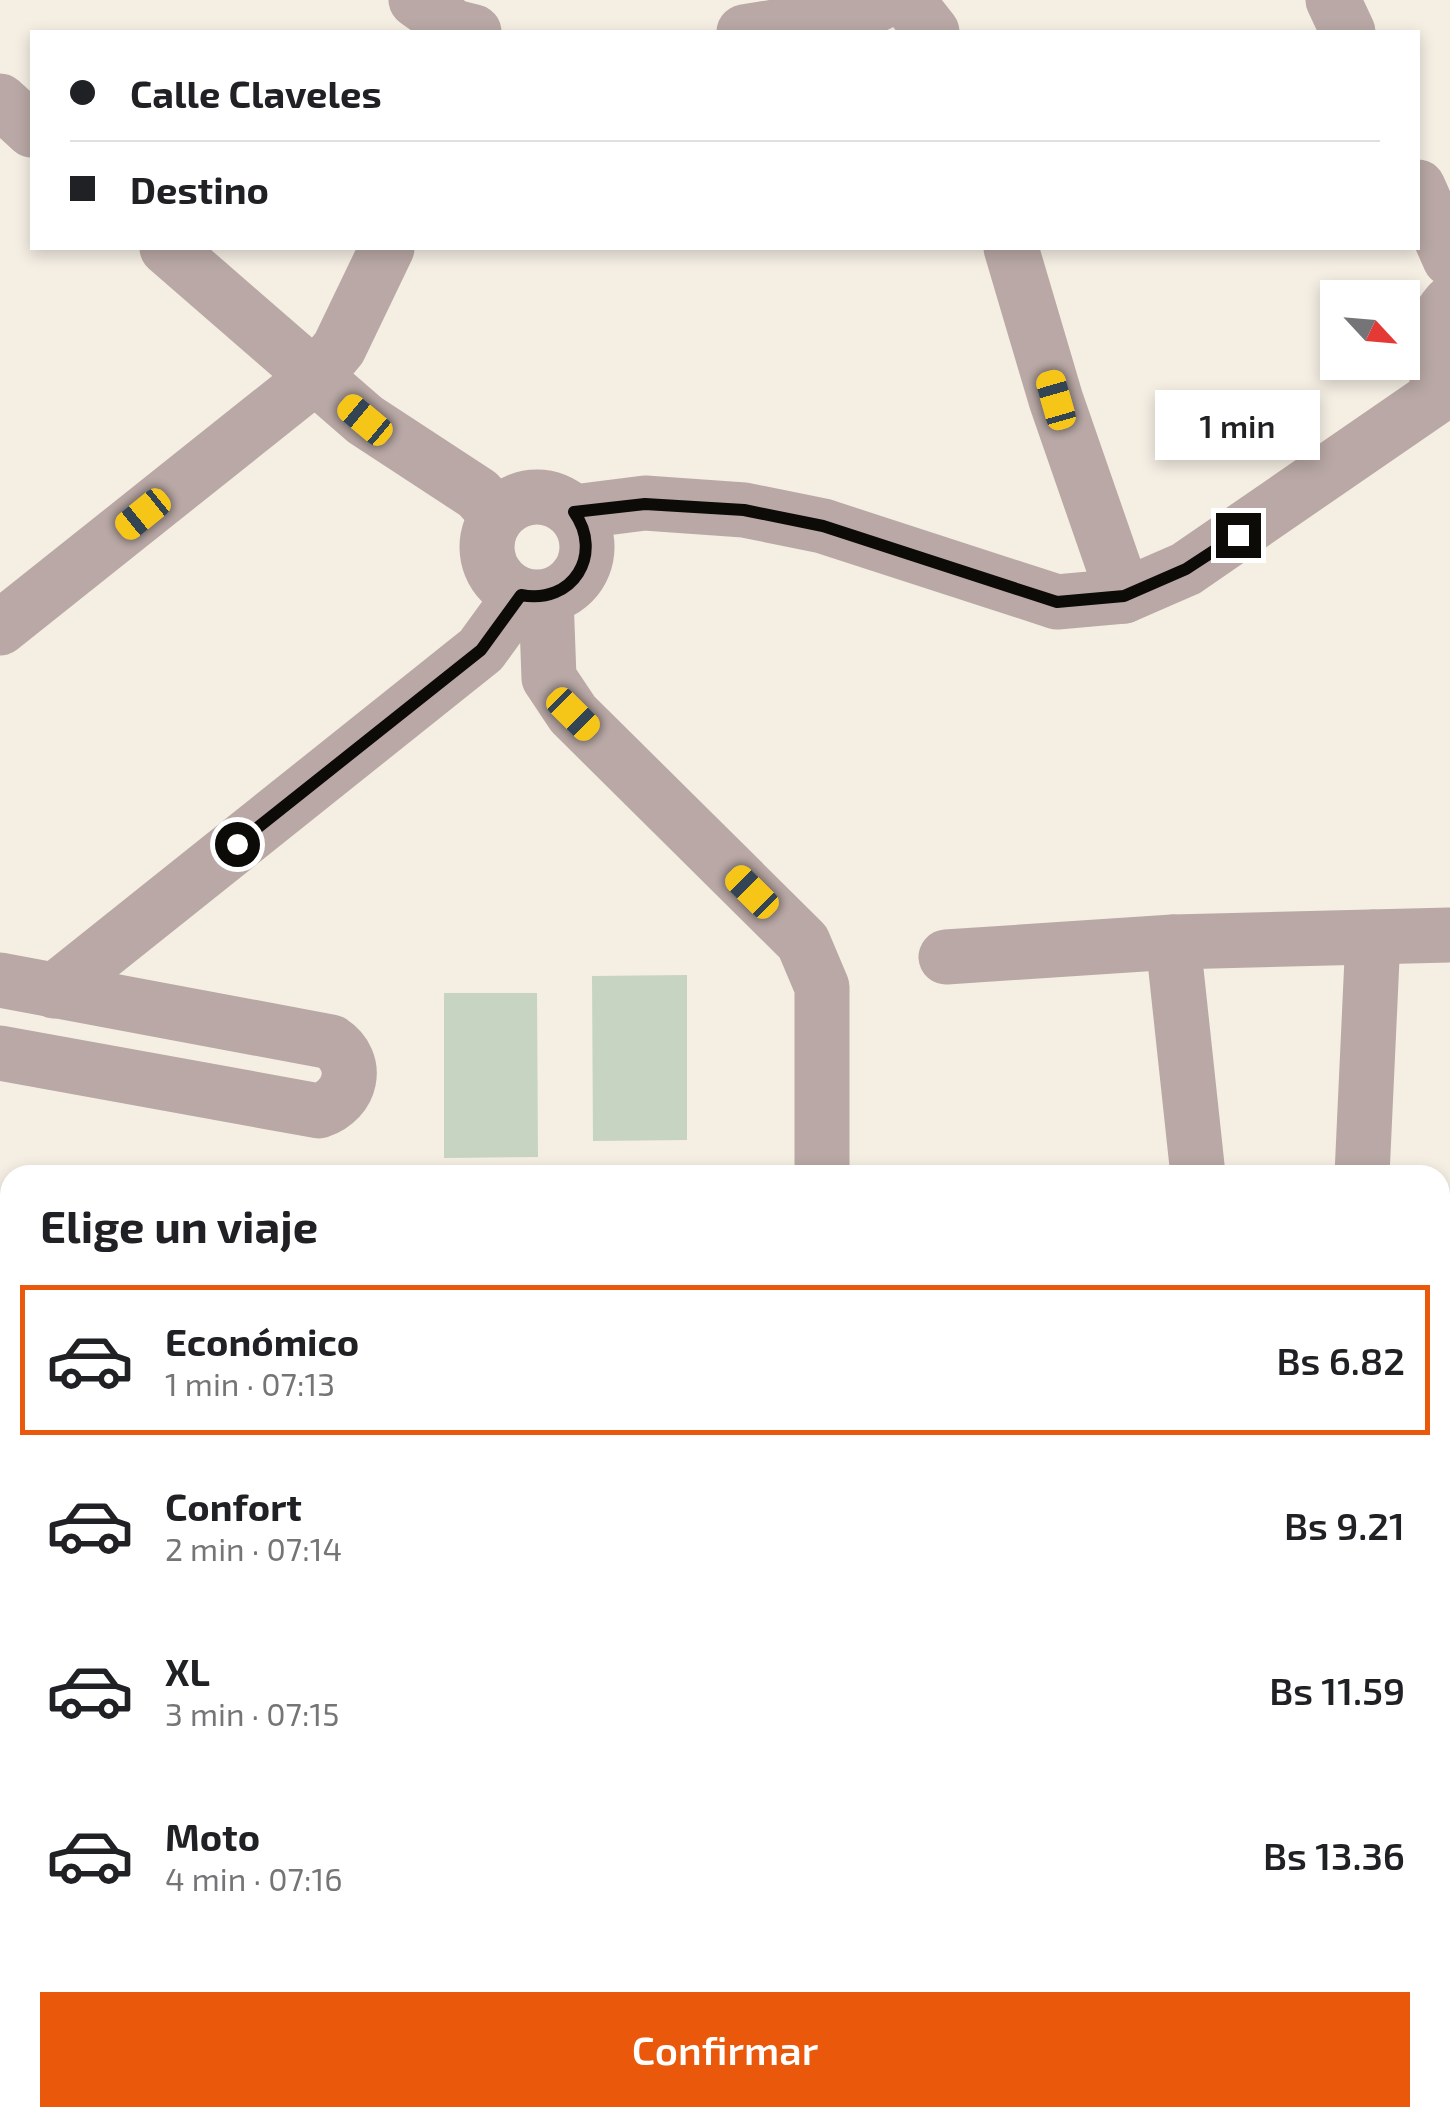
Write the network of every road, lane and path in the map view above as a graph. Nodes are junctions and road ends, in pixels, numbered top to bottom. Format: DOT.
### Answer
graph roads {
  1 [pos="886,0"];
  2 [pos="907,0"];
  3 [pos="1334,0"];
  4 [pos="756,30"];
  5 [pos="930,30"];
  6 [pos="1347,30"];
  7 [pos="0,101"];
  8 [pos="30,128"];
  9 [pos="1420,192"];
  10 [pos="169,250"];
  11 [pos="385,250"];
  12 [pos="1012,250"];
  13 [pos="1450,260"];
  14 [pos="1450,303"];
  15 [pos="315,377"];
  16 [pos="1448,391"];
  17 [pos="574,512"];
  18 [pos="497,515"];
  19 [pos="534,596"];
  20 [pos="1124,596"];
  21 [pos="0,628"];
  22 [pos="1450,935"];
  23 [pos="1374,937"];
  24 [pos="1172,942"];
  25 [pos="946,957"];
  26 [pos="0,980"];
  27 [pos="54,991"];
  28 [pos="0,1053"];
  29 [pos="822,1165"];
  30 [pos="1197,1165"];
  31 [pos="1363,1165"];
  1 -- 4 [label="street"];
  2 -- 5 [label="street"];
  3 -- 6 [label="street"];
  7 -- 8 [label="street"];
  9 -- 13 [label="street"];
  10 -- 15 [label="street"];
  11 -- 15 [label="street"];
  12 -- 20 [label="street"];
  14 -- 16 [label="street"];
  15 -- 18 [label="street"];
  15 -- 21 [label="street"];
  16 -- 20 [label="street"];
  17 -- 18 [label="street"];
  17 -- 19 [label="street"];
  17 -- 20 [label="street"];
  18 -- 19 [label="street"];
  19 -- 27 [label="street"];
  19 -- 29 [label="street"];
  22 -- 23 [label="street"];
  23 -- 24 [label="street"];
  23 -- 31 [label="street"];
  24 -- 25 [label="street"];
  24 -- 30 [label="street"];
  26 -- 27 [label="street"];
  27 -- 28 [label="street"];
}
